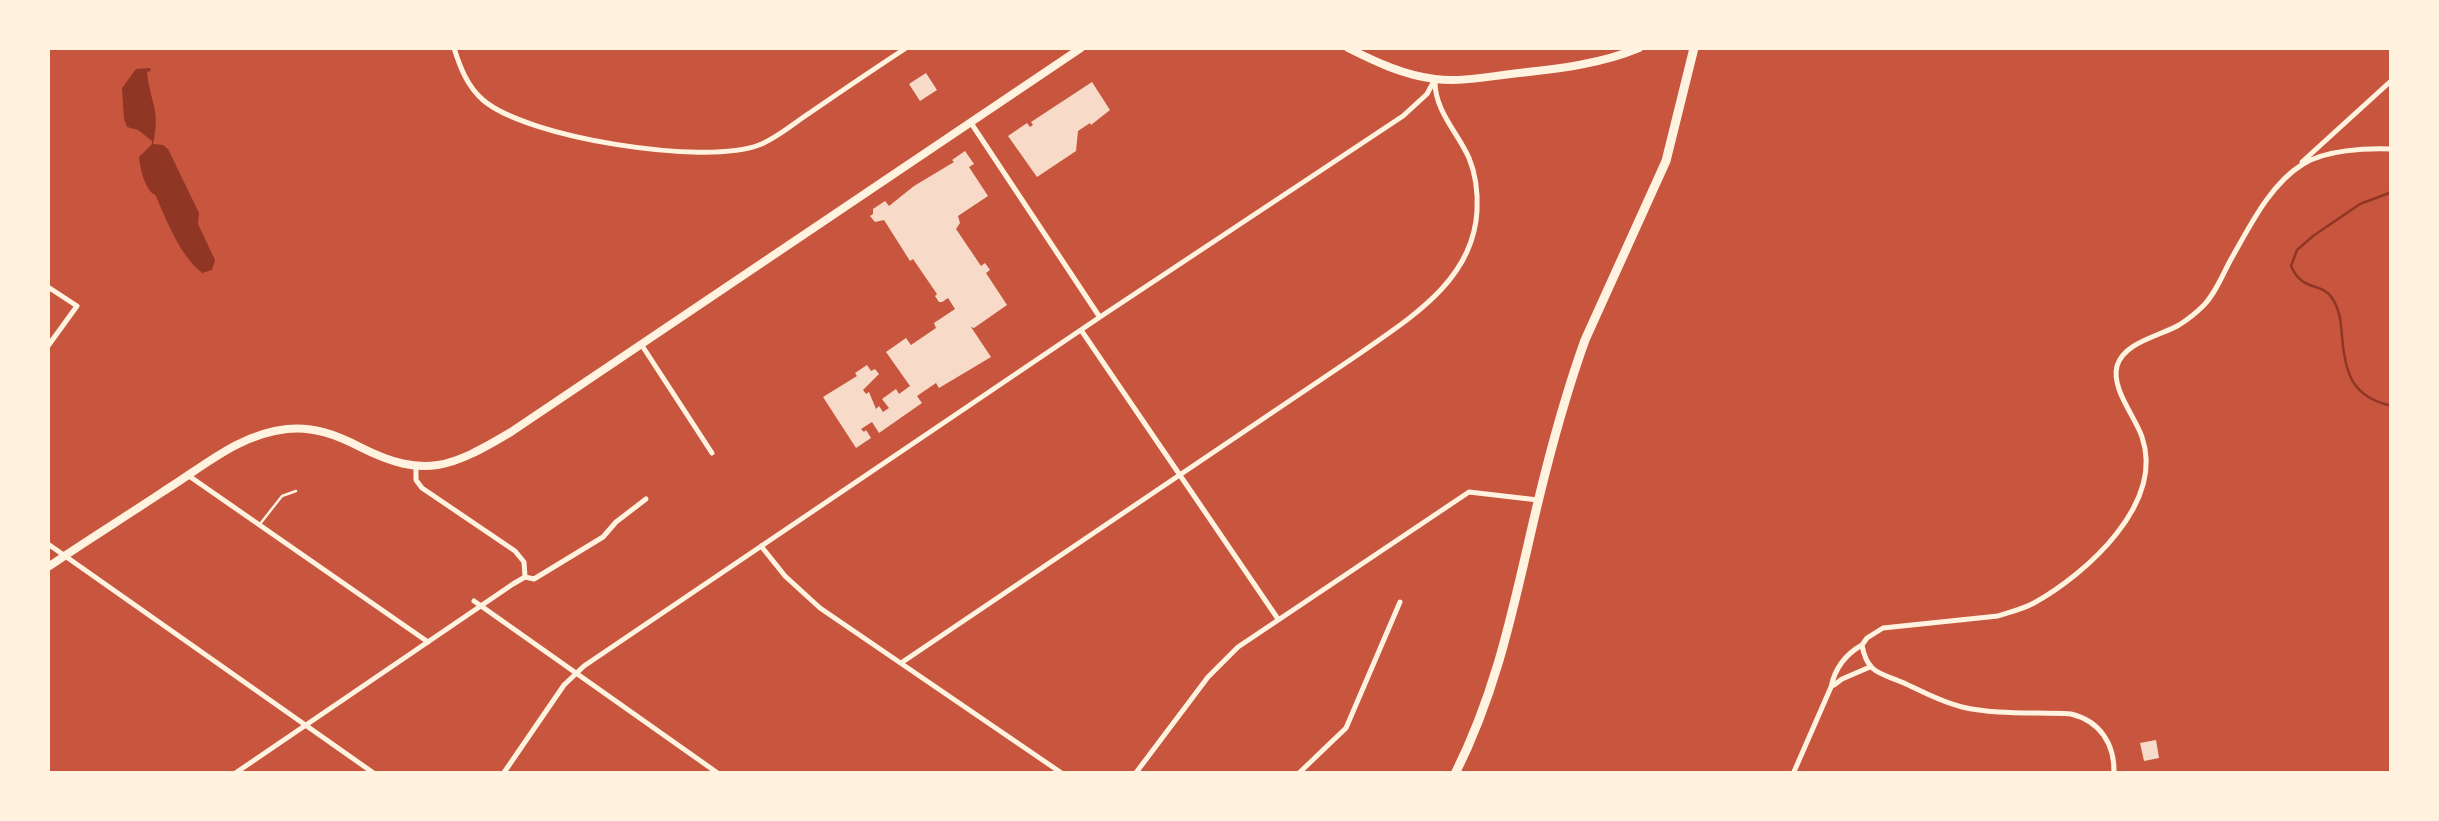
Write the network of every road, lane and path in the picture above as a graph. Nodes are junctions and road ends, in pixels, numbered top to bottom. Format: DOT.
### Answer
graph roads {
  1 [pos="454,48"];
  2 [pos="906,48"];
  3 [pos="1081,48"];
  4 [pos="1348,48"];
  5 [pos="1639,48"];
  6 [pos="1694,48"];
  7 [pos="1435,79"];
  8 [pos="2392,80"];
  9 [pos="970,123"];
  10 [pos="2392,149"];
  11 [pos="2293,172"];
  12 [pos="48,287"];
  13 [pos="1100,317"];
  14 [pos="1080,330"];
  15 [pos="641,344"];
  16 [pos="48,346"];
  17 [pos="712,453"];
  18 [pos="416,466"];
  19 [pos="1180,474"];
  20 [pos="188,476"];
  21 [pos="296,491"];
  22 [pos="646,499"];
  23 [pos="1538,500"];
  24 [pos="260,525"];
  25 [pos="48,544"];
  26 [pos="761,546"];
  27 [pos="64,556"];
  28 [pos="48,567"];
  29 [pos="525,577"];
  30 [pos="474,601"];
  31 [pos="1400,602"];
  32 [pos="481,606"];
  33 [pos="1278,618"];
  34 [pos="428,642"];
  35 [pos="1862,645"];
  36 [pos="901,663"];
  37 [pos="1870,667"];
  38 [pos="576,674"];
  39 [pos="1832,687"];
  40 [pos="306,724"];
  41 [pos="234,774"];
  42 [pos="376,774"];
  43 [pos="503,774"];
  44 [pos="719,774"];
  45 [pos="1063,774"];
  46 [pos="1135,774"];
  47 [pos="1298,774"];
  48 [pos="1456,774"];
  49 [pos="1792,774"];
  50 [pos="2114,774"];
  1 -- 2 [label="street"];
  3 -- 9 [label="main road"];
  4 -- 7 [label="main road"];
  5 -- 7 [label="main road"];
  6 -- 23 [label="main road"];
  7 -- 13 [label="street"];
  7 -- 19 [label="street"];
  8 -- 11 [label="street"];
  9 -- 13 [label="street"];
  9 -- 15 [label="main road"];
  10 -- 11 [label="street"];
  11 -- 35 [label="street"];
  12 -- 16 [label="street"];
  13 -- 14 [label="street"];
  14 -- 19 [label="street"];
  14 -- 26 [label="street"];
  15 -- 17 [label="street"];
  15 -- 18 [label="main road"];
  18 -- 20 [label="main road"];
  18 -- 29 [label="street"];
  19 -- 33 [label="street"];
  19 -- 36 [label="street"];
  20 -- 24 [label="street"];
  20 -- 27 [label="main road"];
  21 -- 24 [label="lane"];
  22 -- 29 [label="street"];
  23 -- 33 [label="street"];
  23 -- 48 [label="main road"];
  24 -- 34 [label="street"];
  25 -- 27 [label="street"];
  26 -- 36 [label="street"];
  26 -- 38 [label="street"];
  27 -- 28 [label="main road"];
  27 -- 40 [label="street"];
  29 -- 32 [label="street"];
  30 -- 32 [label="street"];
  31 -- 47 [label="street"];
  32 -- 34 [label="street"];
  32 -- 38 [label="street"];
  33 -- 46 [label="street"];
  34 -- 40 [label="street"];
  35 -- 37 [label="street"];
  35 -- 39 [label="street"];
  36 -- 45 [label="street"];
  37 -- 39 [label="street"];
  37 -- 50 [label="street"];
  38 -- 43 [label="street"];
  38 -- 44 [label="street"];
  39 -- 49 [label="street"];
  40 -- 41 [label="street"];
  40 -- 42 [label="street"];
}
